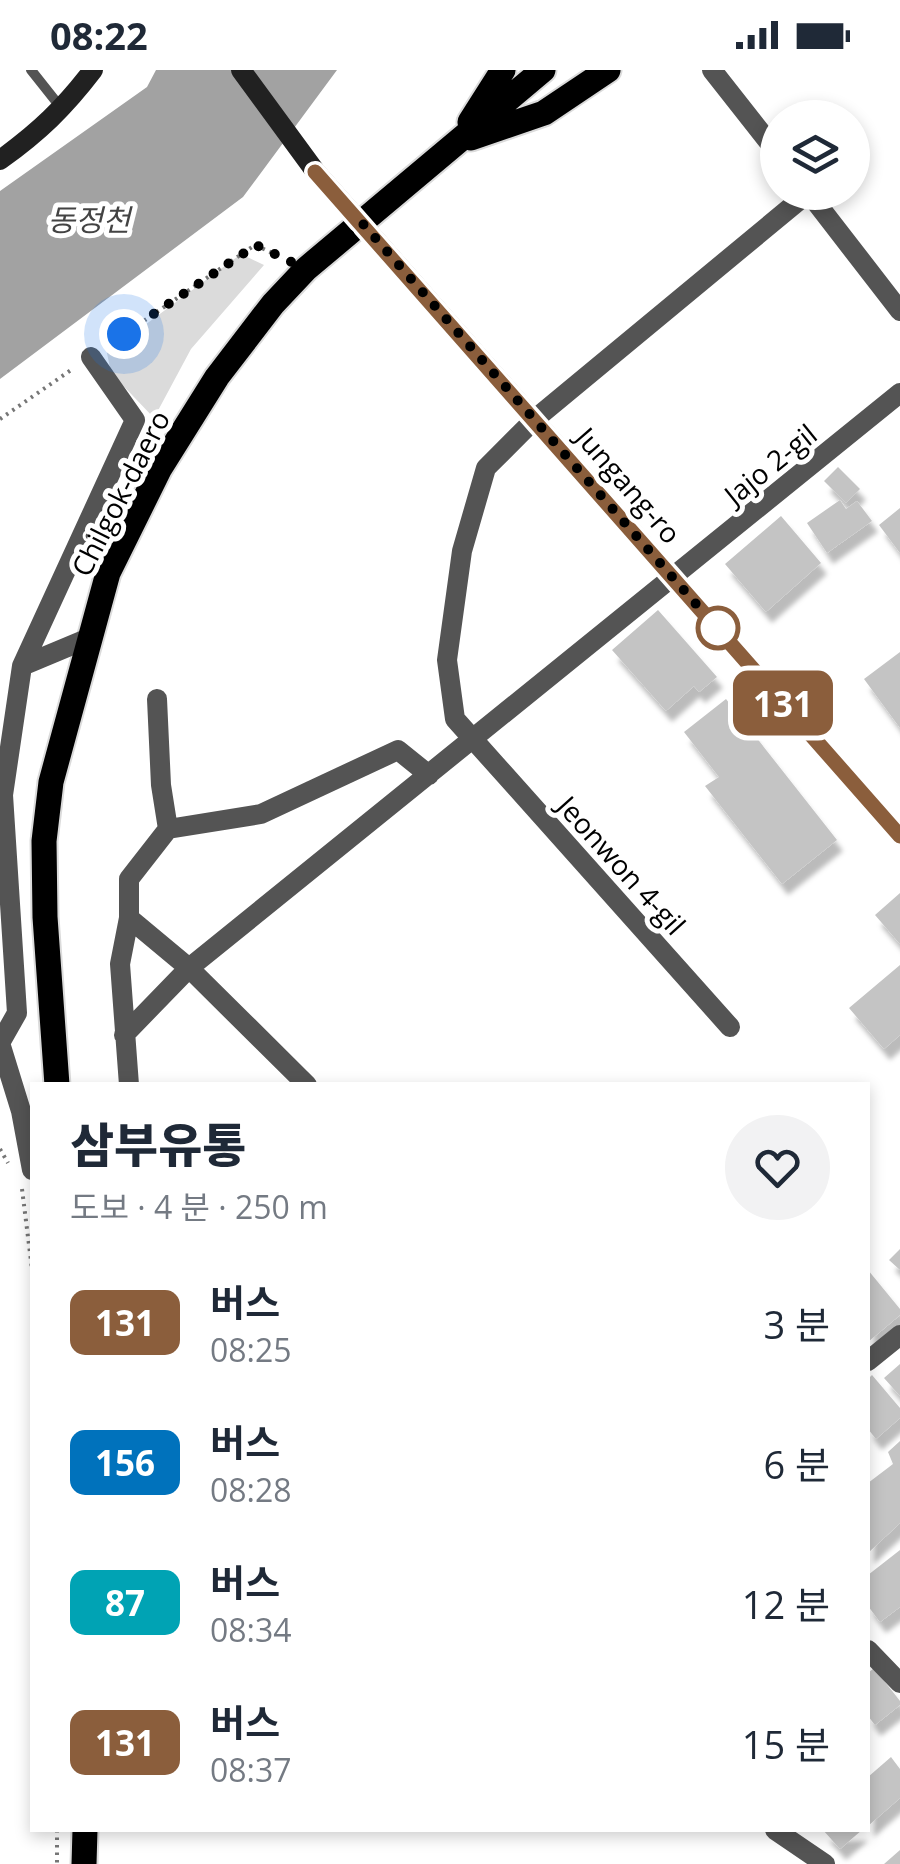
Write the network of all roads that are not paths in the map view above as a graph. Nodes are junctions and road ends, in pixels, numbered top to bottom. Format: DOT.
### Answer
graph roads {
  1 [pos="30,70"];
  2 [pos="92,70"];
  3 [pos="241,70"];
  4 [pos="503,70"];
  5 [pos="543,70"];
  6 [pos="608,70"];
  7 [pos="712,70"];
  8 [pos="62,110"];
  9 [pos="760,131"];
  10 [pos="456,143"];
  11 [pos="0,160"];
  12 [pos="787,210"];
  13 [pos="821,210"];
  14 [pos="363,224"];
  15 [pos="900,311"];
  16 [pos="91,357"];
  17 [pos="900,393"];
  18 [pos="534,420"];
  19 [pos="674,578"];
  20 [pos="89,638"];
  21 [pos="22,666"];
  22 [pos="157,699"];
  23 [pos="472,740"];
  24 [pos="428,775"];
  25 [pos="168,829"];
  26 [pos="900,836"];
  27 [pos="129,918"];
  28 [pos="189,968"];
  29 [pos="730,1028"];
  30 [pos="124,1035"];
  31 [pos="0,1043"];
  32 [pos="57,1082"];
  33 [pos="129,1082"];
  34 [pos="304,1082"];
  35 [pos="23,1177"];
  36 [pos="900,1335"];
  37 [pos="870,1358"];
  38 [pos="872,1654"];
  39 [pos="900,1683"];
  40 [pos="85,1832"];
  41 [pos="778,1832"];
  42 [pos="84,1864"];
  43 [pos="825,1864"];
  1 -- 8 [label="lane"];
  2 -- 8 [label="street"];
  3 -- 14 [label="street, Jungang-ro"];
  4 -- 10 [label="main road"];
  5 -- 10 [label="main road, Chilgok-daero"];
  6 -- 10 [label="main road"];
  7 -- 9 [label="street"];
  8 -- 11 [label="street"];
  10 -- 14 [label="main road, Chilgok-daero"];
  12 -- 18 [label="street, Jeonwon 4-gil"];
  13 -- 15 [label="street"];
  14 -- 18 [label="street, Jungang-ro"];
  14 -- 20 [label="main road, Chilgok-daero"];
  16 -- 21 [label="street"];
  17 -- 19 [label="street, Jajo 2-gil"];
  18 -- 19 [label="street, Jungang-ro"];
  18 -- 23 [label="street, Jeonwon 4-gil"];
  19 -- 23 [label="street"];
  19 -- 26 [label="street, Jungang-ro"];
  20 -- 21 [label="street"];
  20 -- 32 [label="main road, Chilgok-daero"];
  21 -- 31 [label="street"];
  22 -- 25 [label="street"];
  23 -- 24 [label="street"];
  23 -- 29 [label="street, Jeonwon 4-gil"];
  24 -- 25 [label="street"];
  24 -- 28 [label="street"];
  25 -- 27 [label="street"];
  27 -- 28 [label="street"];
  27 -- 30 [label="street"];
  28 -- 30 [label="street"];
  28 -- 34 [label="street"];
  30 -- 33 [label="street"];
  31 -- 35 [label="street"];
  36 -- 37 [label="street"];
  38 -- 39 [label="street"];
  40 -- 42 [label="main road"];
  41 -- 43 [label="street"];
}
